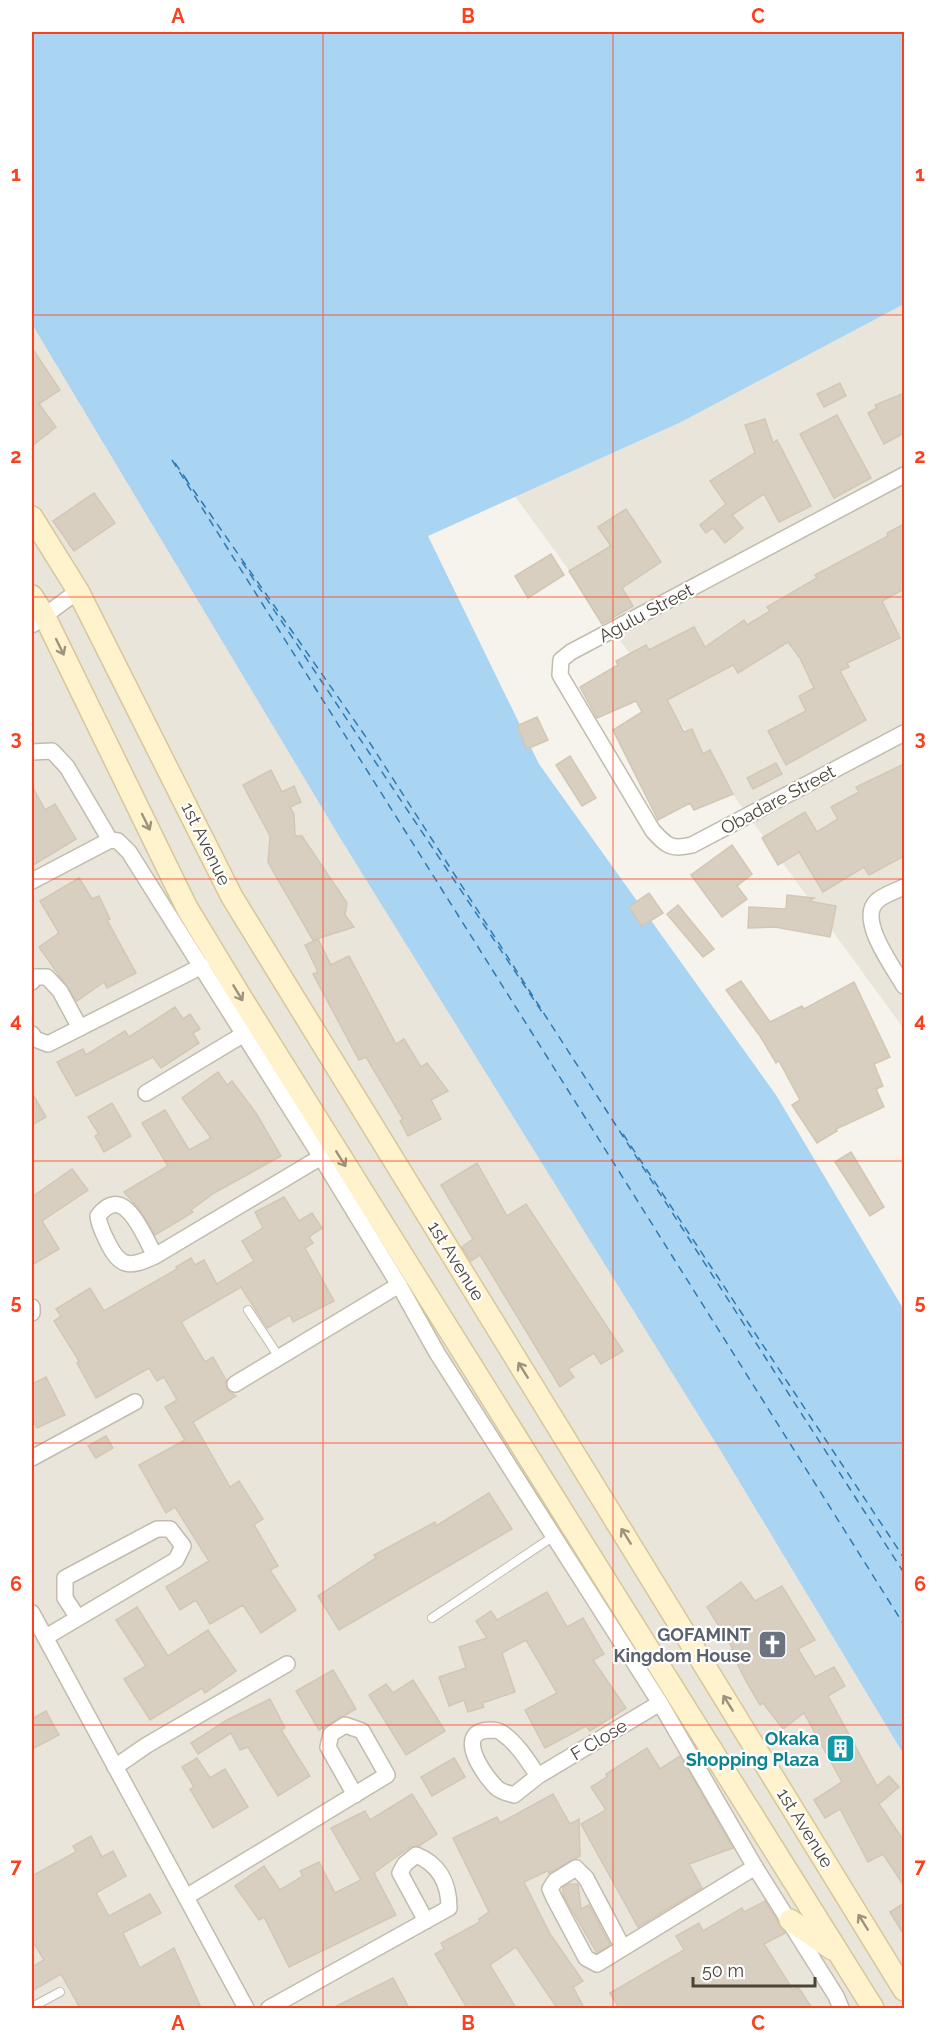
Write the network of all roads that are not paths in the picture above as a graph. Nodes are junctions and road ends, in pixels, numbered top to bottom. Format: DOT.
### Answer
graph roads {
  1 [pos="904,476"];
  2 [pos="32,518"];
  3 [pos="78,591"];
  4 [pos="32,596"];
  5 [pos="38,620"];
  6 [pos="904,733"];
  7 [pos="32,752"];
  8 [pos="653,831"];
  9 [pos="110,840"];
  10 [pos="32,881"];
  11 [pos="904,887"];
  12 [pos="202,966"];
  13 [pos="32,982"];
  14 [pos="904,986"];
  15 [pos="80,1028"];
  16 [pos="32,1034"];
  17 [pos="244,1034"];
  18 [pos="146,1093"];
  19 [pos="321,1157"];
  20 [pos="155,1256"];
  21 [pos="399,1286"];
  22 [pos="32,1307"];
  23 [pos="248,1310"];
  24 [pos="32,1313"];
  25 [pos="279,1357"];
  26 [pos="235,1383"];
  27 [pos="135,1402"];
  28 [pos="32,1458"];
  29 [pos="554,1536"];
  30 [pos="32,1613"];
  31 [pos="78,1618"];
  32 [pos="432,1618"];
  33 [pos="46,1637"];
  34 [pos="287,1664"];
  35 [pos="660,1703"];
  36 [pos="116,1767"];
  37 [pos="538,1776"];
  38 [pos="355,1795"];
  39 [pos="755,1867"];
  40 [pos="186,1897"];
  41 [pos="426,1920"];
  42 [pos="790,1920"];
  43 [pos="623,1948"];
  44 [pos="838,1953"];
  45 [pos="904,1990"];
  46 [pos="60,1992"];
  47 [pos="32,2007"];
  48 [pos="246,2008"];
  49 [pos="269,2008"];
  50 [pos="841,2008"];
  51 [pos="873,2008"];
  1 -- 8 [label="street, Agulu Street"];
  2 -- 3 [label="main road, 1st Avenue"];
  3 -- 5 [label="street"];
  45 -- 3 [label="main road, 1st Avenue, one-way"];
  4 -- 5 [label="main road"];
  5 -- 44 [label="main road, one-way"];
  6 -- 8 [label="street, Obadare Street"];
  7 -- 9 [label="street"];
  9 -- 10 [label="street"];
  9 -- 12 [label="street"];
  11 -- 14 [label="street"];
  12 -- 15 [label="street"];
  12 -- 17 [label="street"];
  13 -- 15 [label="street"];
  15 -- 16 [label="street"];
  17 -- 18 [label="street"];
  17 -- 19 [label="street"];
  19 -- 20 [label="street"];
  19 -- 21 [label="street"];
  21 -- 25 [label="street"];
  21 -- 29 [label="street"];
  22 -- 24 [label="street"];
  23 -- 25 [label="lane"];
  25 -- 26 [label="street"];
  27 -- 28 [label="street"];
  29 -- 32 [label="lane"];
  29 -- 35 [label="street"];
  30 -- 33 [label="street"];
  31 -- 31 [label="street"];
  31 -- 33 [label="street"];
  33 -- 36 [label="street"];
  34 -- 36 [label="street"];
  35 -- 37 [label="street, F Close"];
  35 -- 39 [label="street"];
  36 -- 40 [label="street"];
  37 -- 37 [label="street, F Close"];
  38 -- 38 [label="street"];
  38 -- 40 [label="street"];
  39 -- 42 [label="street"];
  39 -- 43 [label="street"];
  40 -- 48 [label="street"];
  41 -- 49 [label="street"];
  42 -- 44 [label="main road"];
  42 -- 50 [label="street"];
  43 -- 43 [label="street"];
  44 -- 51 [label="main road"];
  46 -- 47 [label="lane"];
}
